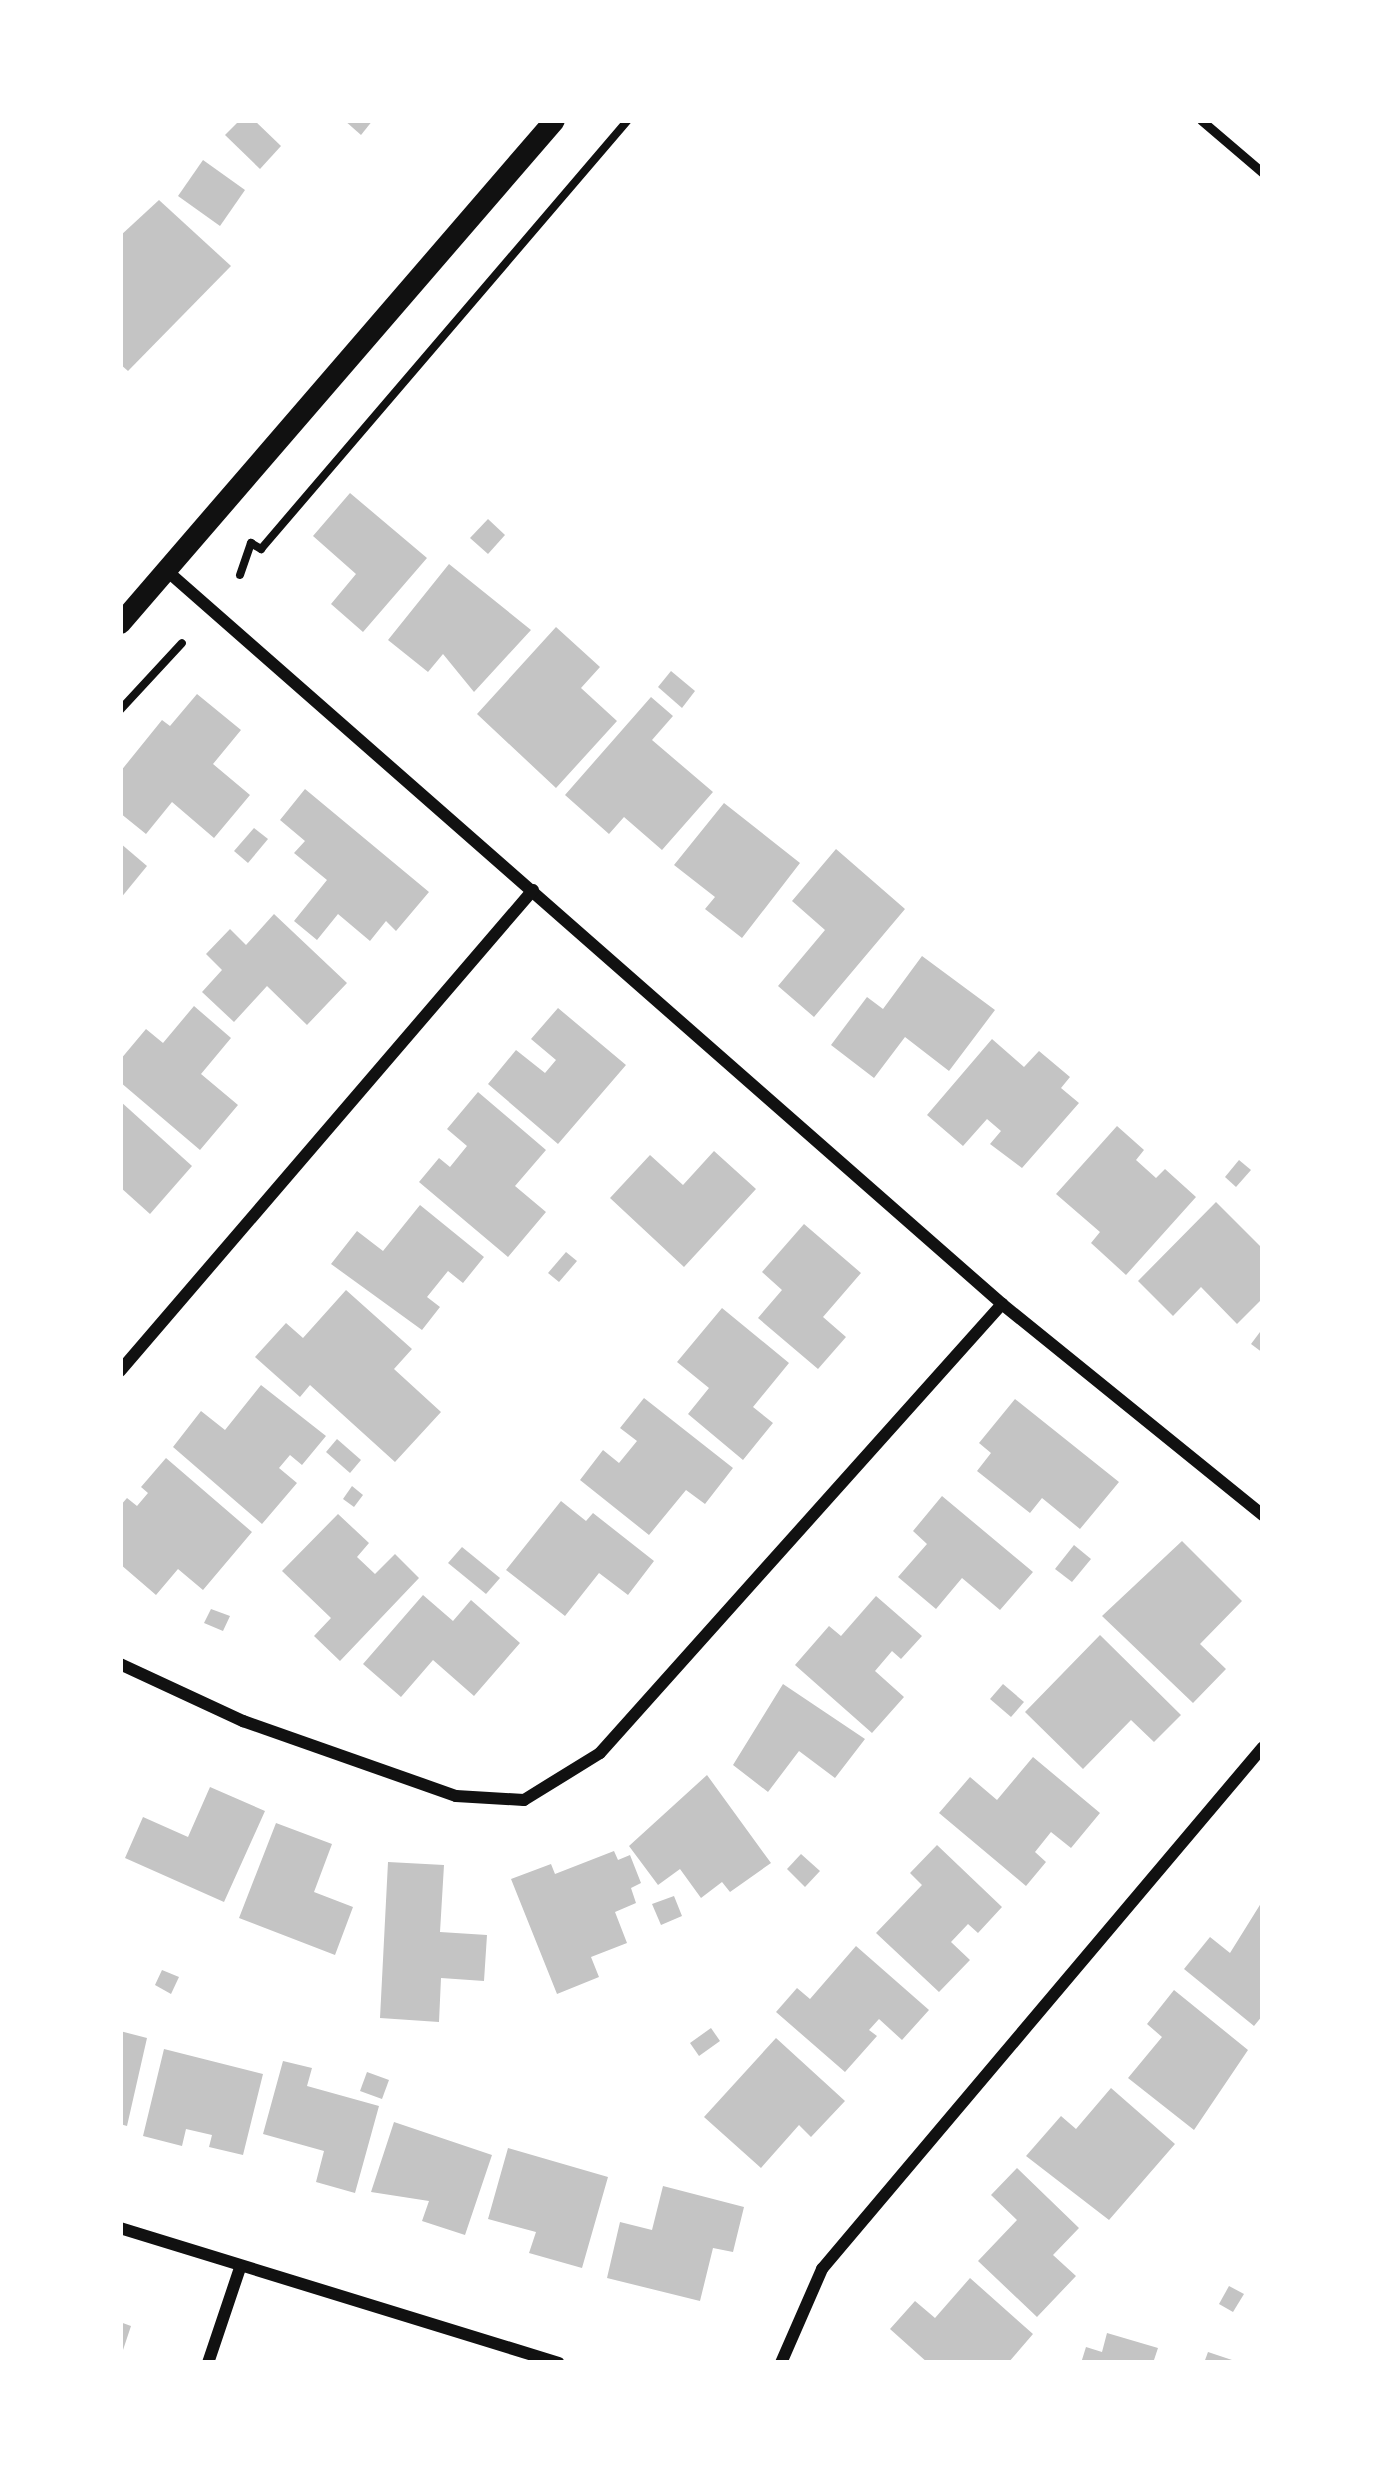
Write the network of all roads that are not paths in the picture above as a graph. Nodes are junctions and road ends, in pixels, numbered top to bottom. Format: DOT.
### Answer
graph roads {
  1 [pos="554,120"];
  2 [pos="1201,120"];
  3 [pos="1263,173"];
  4 [pos="166,570"];
  5 [pos="120,623"];
  6 [pos="533,890"];
  7 [pos="1002,1304"];
  8 [pos="120,1371"];
  9 [pos="1263,1515"];
  10 [pos="120,1664"];
  11 [pos="1263,1747"];
  12 [pos="120,2228"];
  13 [pos="240,2268"];
  14 [pos="208,2363"];
  15 [pos="559,2363"];
  16 [pos="781,2363"];
  1 -- 4 [label="street"];
  2 -- 3 [label="lane"];
  4 -- 5 [label="street"];
  4 -- 6 [label="street"];
  6 -- 7 [label="street"];
  6 -- 8 [label="street"];
  7 -- 9 [label="street"];
  7 -- 10 [label="street"];
  11 -- 16 [label="street"];
  12 -- 13 [label="street"];
  13 -- 14 [label="street"];
  13 -- 15 [label="street"];
}
